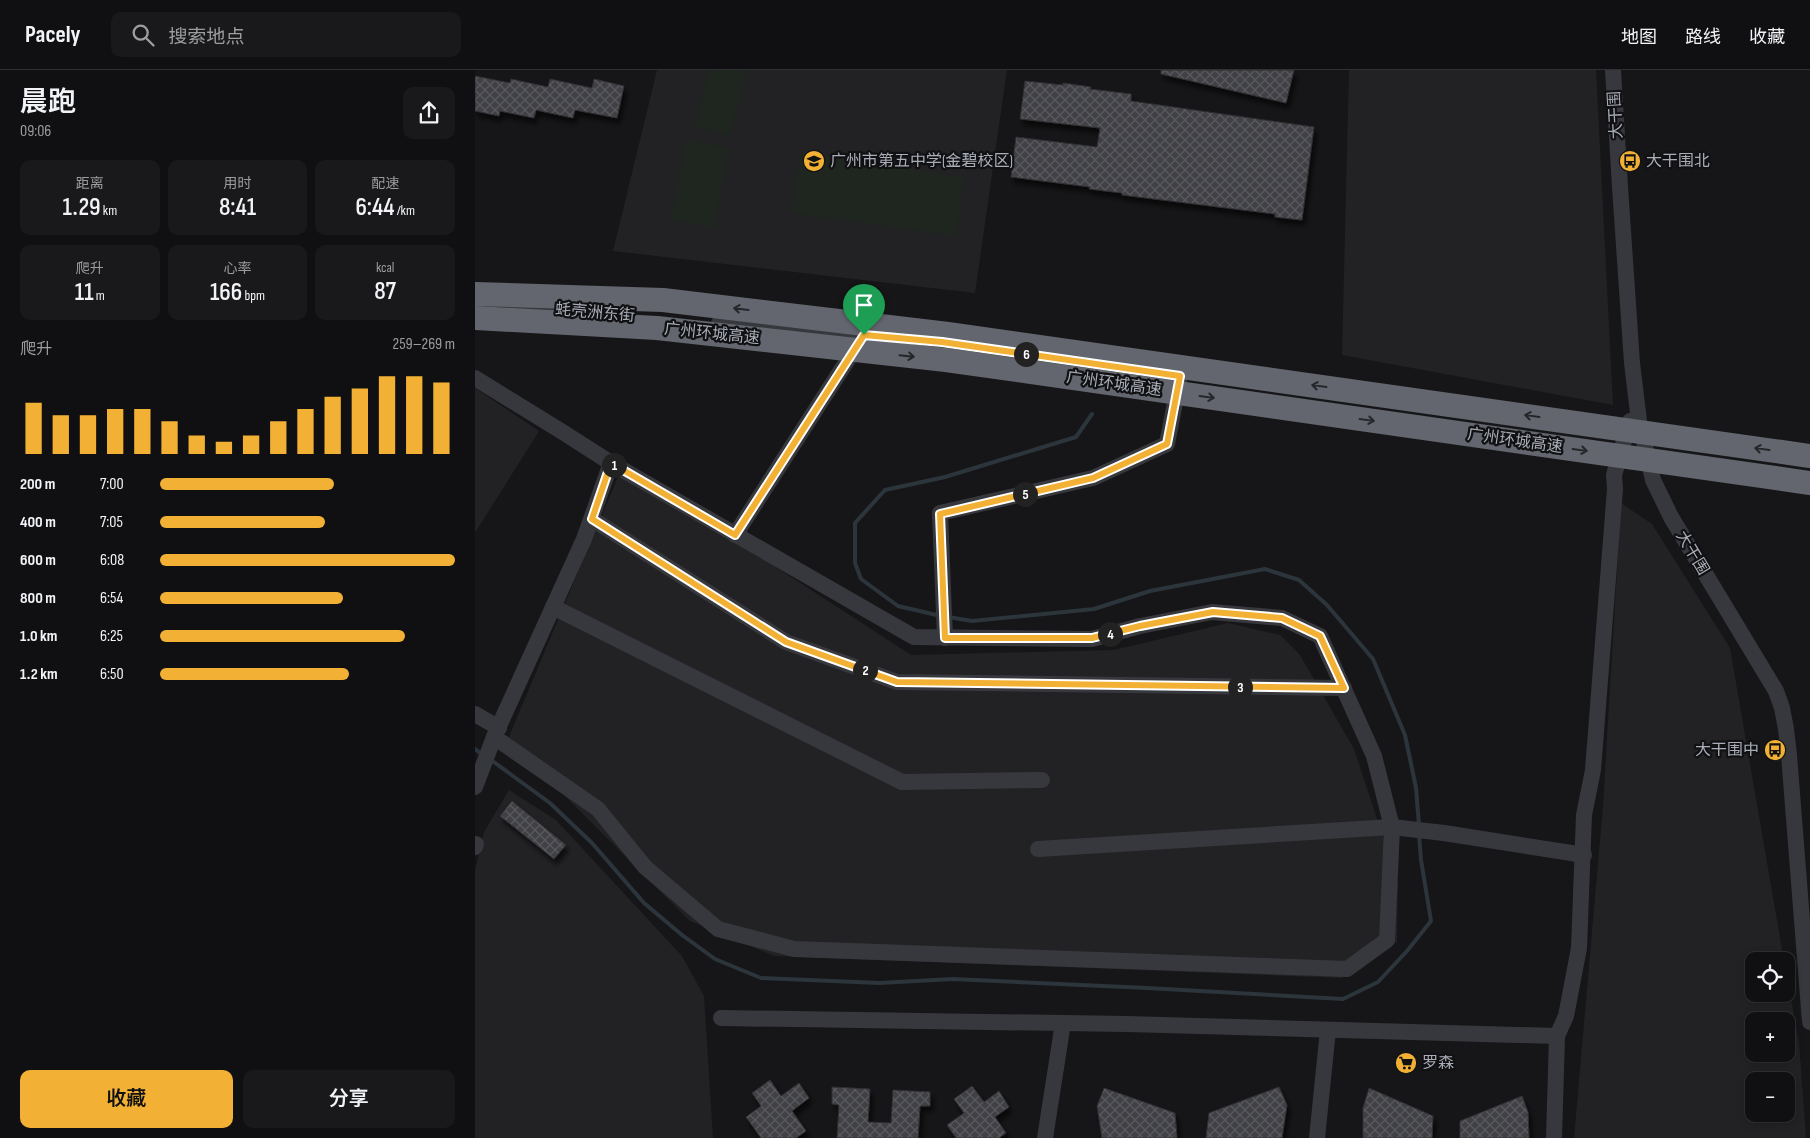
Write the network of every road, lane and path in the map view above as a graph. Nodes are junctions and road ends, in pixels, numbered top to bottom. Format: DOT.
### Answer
graph roads {
  1 [pos="1613,70"];
  2 [pos="475,294"];
  3 [pos="475,306"];
  4 [pos="475,318"];
  5 [pos="864,335"];
  6 [pos="475,378"];
  7 [pos="1636,397"];
  8 [pos="1810,456"];
  9 [pos="611,463"];
  10 [pos="1810,483"];
  11 [pos="592,519"];
  12 [pos="735,535"];
  13 [pos="553,607"];
  14 [pos="944,624"];
  15 [pos="1344,688"];
  16 [pos="475,714"];
  17 [pos="497,733"];
  18 [pos="1042,780"];
  19 [pos="475,787"];
  20 [pos="1395,827"];
  21 [pos="1038,849"];
  22 [pos="1584,855"];
  23 [pos="721,1018"];
  24 [pos="1810,1022"];
  25 [pos="1063,1023"];
  26 [pos="1328,1030"];
  27 [pos="1557,1036"];
  28 [pos="1045,1138"];
  29 [pos="1317,1138"];
  30 [pos="1555,1138"];
  1 -- 7 [label="street, 大干围"];
  8 -- 2 [label="highway, 广州环城高速, one-way, bridge"];
  3 -- 5 [label="street, 蚝壳洲东街"];
  4 -- 10 [label="highway, 广州环城高速, one-way, bridge"];
  5 -- 12 [label="street"];
  5 -- 14 [label="street, 蚝壳洲东街"];
  6 -- 9 [label="street"];
  7 -- 22 [label="street"];
  7 -- 24 [label="street, 大干围"];
  9 -- 11 [label="street"];
  9 -- 12 [label="street"];
  11 -- 13 [label="street"];
  11 -- 15 [label="street"];
  12 -- 14 [label="street"];
  13 -- 17 [label="street"];
  13 -- 18 [label="street"];
  14 -- 15 [label="street"];
  15 -- 20 [label="street"];
  16 -- 17 [label="street"];
  17 -- 19 [label="street"];
  17 -- 20 [label="street"];
  20 -- 21 [label="street"];
  20 -- 22 [label="street"];
  22 -- 27 [label="street"];
  23 -- 25 [label="street"];
  25 -- 26 [label="street"];
  25 -- 28 [label="street"];
  26 -- 27 [label="street"];
  26 -- 29 [label="street"];
  27 -- 30 [label="street"];
}
